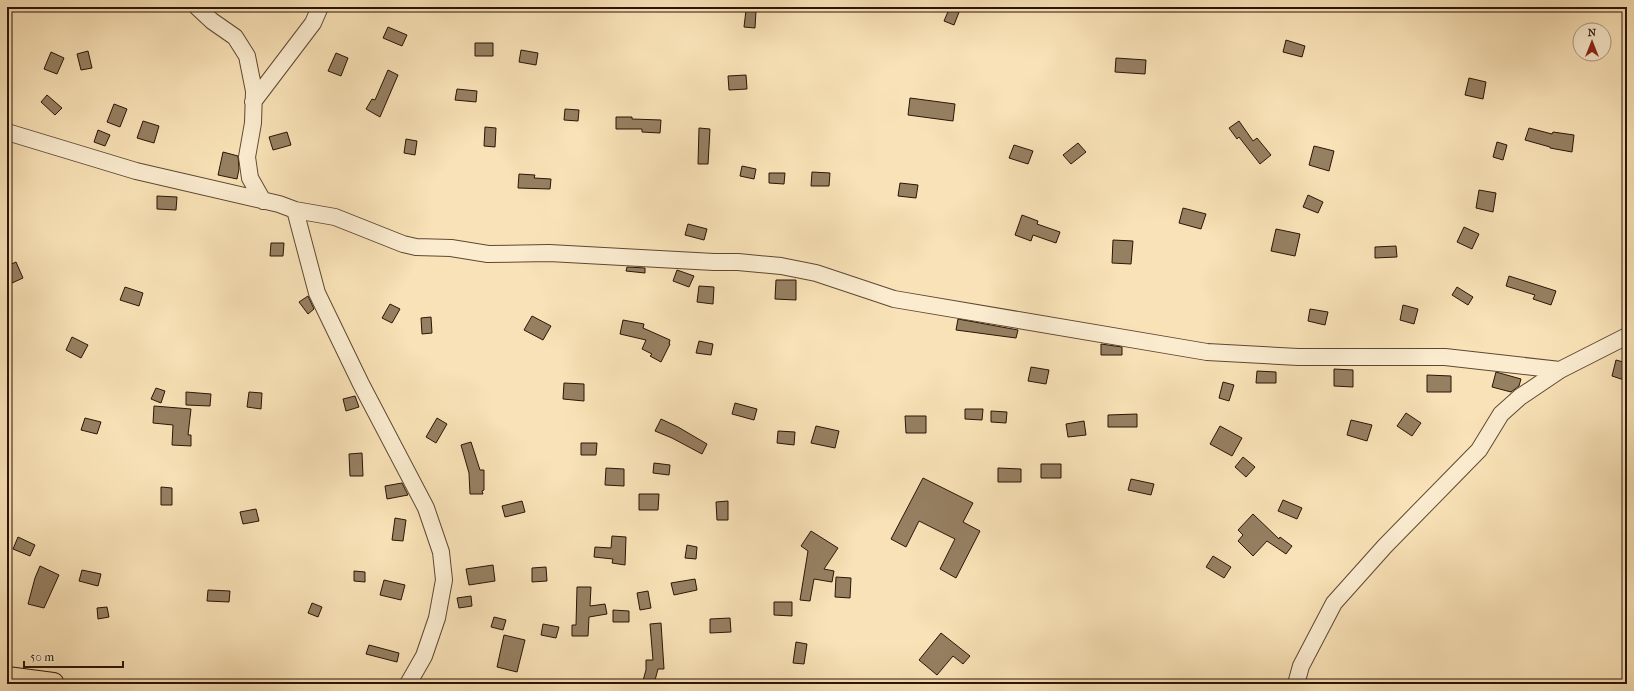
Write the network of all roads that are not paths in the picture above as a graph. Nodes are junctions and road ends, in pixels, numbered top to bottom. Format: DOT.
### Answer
graph roads {
  1 [pos="197,7"];
  2 [pos="320,7"];
  3 [pos="254,102"];
  4 [pos="7,132"];
  5 [pos="264,201"];
  6 [pos="295,210"];
  7 [pos="1627,336"];
  8 [pos="1560,370"];
  9 [pos="7,678"];
  10 [pos="54,684"];
  11 [pos="408,684"];
  12 [pos="1296,684"];
  1 -- 3 [label="street"];
  2 -- 3 [label="street"];
  3 -- 5 [label="street"];
  4 -- 5 [label="street"];
  5 -- 6 [label="street"];
  6 -- 8 [label="street"];
  6 -- 11 [label="street"];
  7 -- 8 [label="street"];
  8 -- 12 [label="street"];
  9 -- 10 [label="main road"];
}
